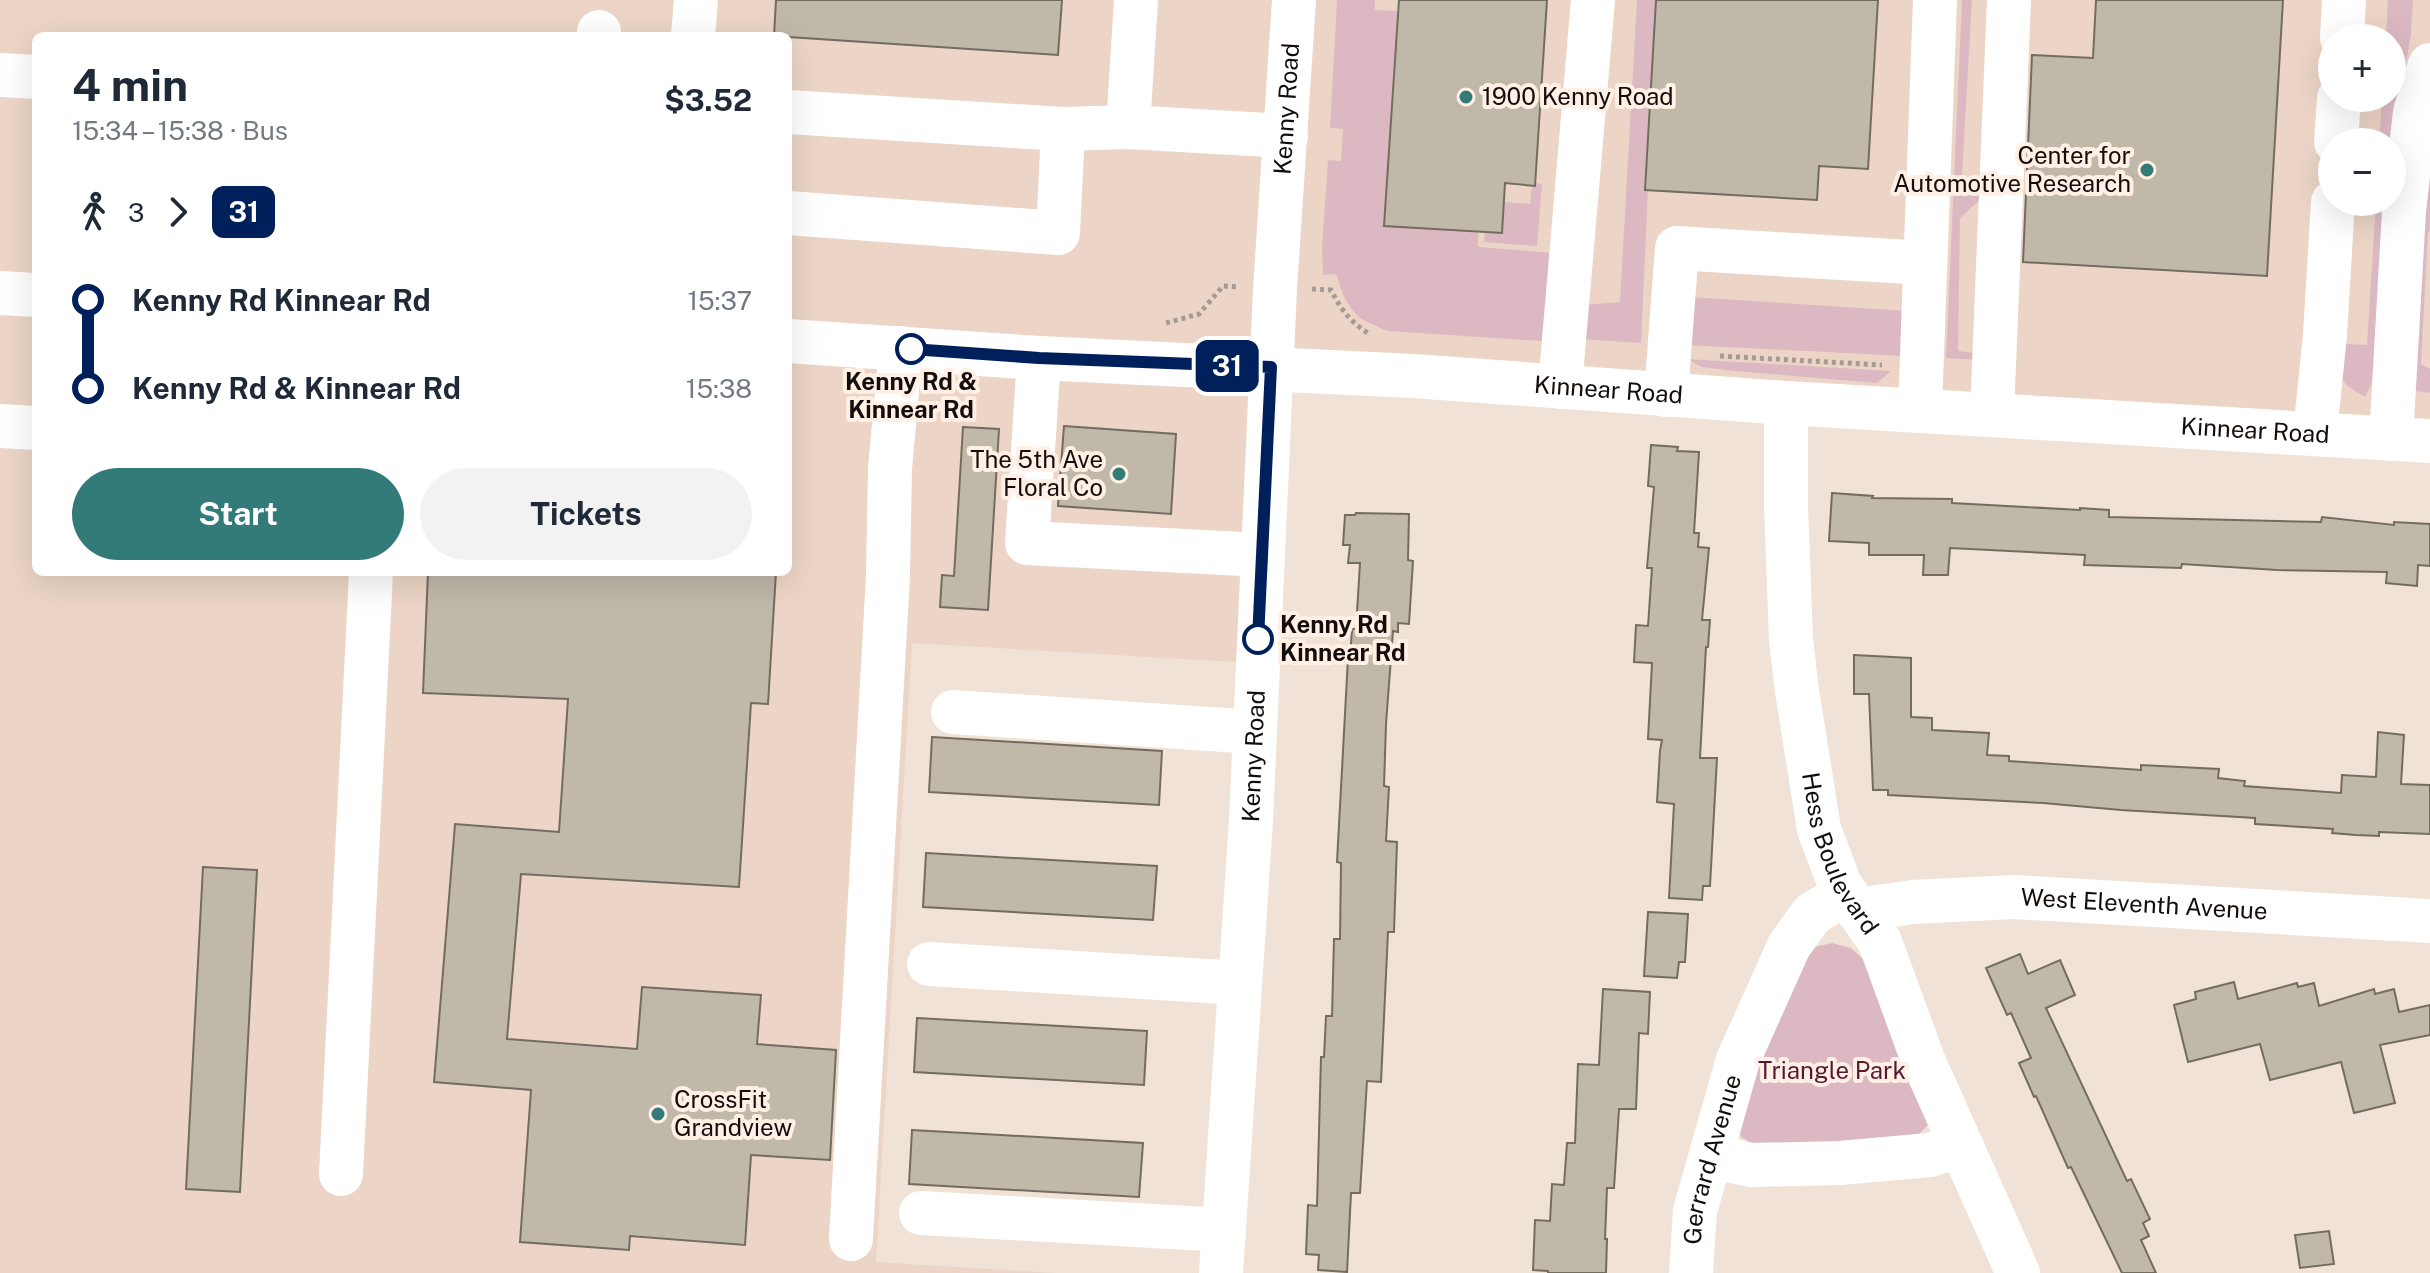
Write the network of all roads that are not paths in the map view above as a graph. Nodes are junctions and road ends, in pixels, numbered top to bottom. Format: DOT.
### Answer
graph roads {
  1 [pos="696,0"];
  2 [pos="1136,0"];
  3 [pos="1294,0"];
  4 [pos="1593,0"];
  5 [pos="1935,0"];
  6 [pos="2009,0"];
  7 [pos="2344,0"];
  8 [pos="2343,24"];
  9 [pos="693,32"];
  10 [pos="2430,65"];
  11 [pos="0,75"];
  12 [pos="32,77"];
  13 [pos="792,112"];
  14 [pos="1128,127"];
  15 [pos="1063,129"];
  16 [pos="1286,136"];
  17 [pos="792,213"];
  18 [pos="2332,216"];
  19 [pos="1925,263"];
  20 [pos="0,293"];
  21 [pos="32,295"];
  22 [pos="792,341"];
  23 [pos="901,348"];
  24 [pos="1039,358"];
  25 [pos="1271,367"];
  26 [pos="1560,387"];
  27 [pos="1666,395"];
  28 [pos="1786,403"];
  29 [pos="1920,409"];
  30 [pos="1992,413"];
  31 [pos="0,426"];
  32 [pos="32,428"];
  33 [pos="2315,433"];
  34 [pos="2410,440"];
  35 [pos="1263,555"];
  36 [pos="371,576"];
  37 [pos="953,712"];
  38 [pos="1255,732"];
  39 [pos="1851,902"];
  40 [pos="2430,921"];
  41 [pos="929,964"];
  42 [pos="1240,983"];
  43 [pos="1961,1145"];
  44 [pos="1711,1156"];
  45 [pos="341,1174"];
  46 [pos="921,1213"];
  47 [pos="1224,1230"];
  48 [pos="851,1239"];
  49 [pos="1221,1273"];
  50 [pos="1691,1273"];
  51 [pos="2018,1273"];
  1 -- 9 [label="street"];
  2 -- 14 [label="street"];
  3 -- 16 [label="street, Kenny Road"];
  4 -- 26 [label="street"];
  5 -- 19 [label="street"];
  6 -- 30 [label="street"];
  7 -- 8 [label="street"];
  10 -- 34 [label="street"];
  11 -- 12 [label="street"];
  13 -- 15 [label="street"];
  14 -- 15 [label="street"];
  14 -- 16 [label="street"];
  15 -- 17 [label="street"];
  16 -- 25 [label="street, Kenny Road"];
  18 -- 33 [label="street"];
  19 -- 27 [label="street"];
  19 -- 29 [label="street"];
  20 -- 21 [label="street"];
  22 -- 23 [label="street, Kinnear Road"];
  23 -- 24 [label="street, Kinnear Road"];
  23 -- 48 [label="street"];
  24 -- 25 [label="street, Kinnear Road"];
  24 -- 35 [label="street"];
  25 -- 26 [label="street, Kinnear Road"];
  25 -- 35 [label="street, Kenny Road"];
  26 -- 27 [label="street, Kinnear Road"];
  27 -- 28 [label="street, Kinnear Road"];
  28 -- 29 [label="street, Kinnear Road"];
  28 -- 39 [label="street, Hess Boulevard"];
  29 -- 30 [label="street, Kinnear Road"];
  30 -- 33 [label="street, Kinnear Road"];
  31 -- 32 [label="street"];
  33 -- 34 [label="street, Kinnear Road"];
  35 -- 38 [label="street, Kenny Road"];
  36 -- 45 [label="street"];
  37 -- 38 [label="street"];
  38 -- 42 [label="street, Kenny Road"];
  39 -- 40 [label="street, West Eleventh Avenue"];
  39 -- 43 [label="street, Hess Boulevard"];
  39 -- 44 [label="street, Gerrard Avenue"];
  41 -- 42 [label="street"];
  42 -- 47 [label="street, Kenny Road"];
  43 -- 44 [label="street"];
  43 -- 51 [label="street, Hess Boulevard"];
  44 -- 50 [label="street, Gerrard Avenue"];
  46 -- 47 [label="street"];
  47 -- 49 [label="street, Kenny Road"];
}
